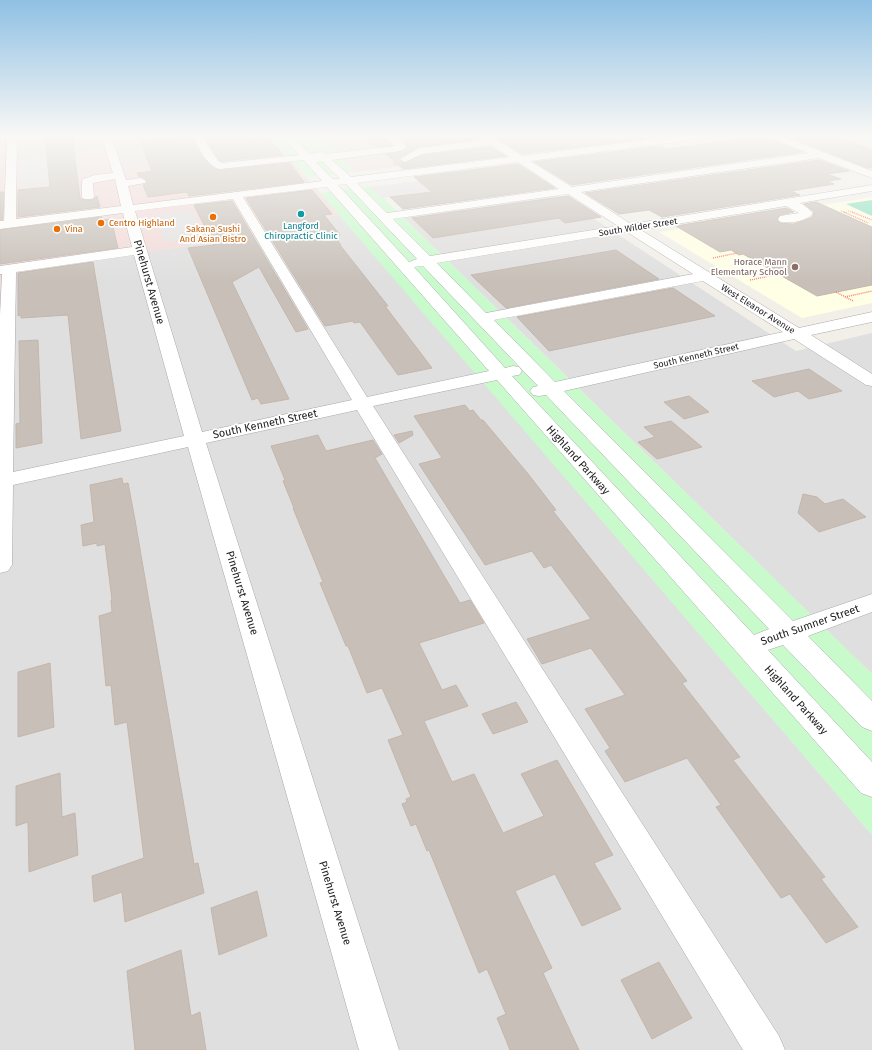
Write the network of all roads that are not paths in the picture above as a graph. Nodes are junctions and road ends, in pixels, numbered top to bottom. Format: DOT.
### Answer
graph roads {
  1 [pos="8,184"];
  2 [pos="86,184"];
  3 [pos="121,184"];
  4 [pos="278,184"];
  5 [pos="338,184"];
  6 [pos="346,184"];
  7 [pos="560,184"];
  8 [pos="619,184"];
  9 [pos="872,188"];
  10 [pos="571,191"];
  11 [pos="236,195"];
  12 [pos="788,202"];
  13 [pos="89,204"];
  14 [pos="128,208"];
  15 [pos="384,217"];
  16 [pos="784,219"];
  17 [pos="5,224"];
  18 [pos="629,228"];
  19 [pos="139,250"];
  20 [pos="427,261"];
  21 [pos="404,265"];
  22 [pos="4,270"];
  23 [pos="706,276"];
  24 [pos="872,317"];
  25 [pos="482,318"];
  26 [pos="797,334"];
  27 [pos="530,368"];
  28 [pos="500,374"];
  29 [pos="872,380"];
  30 [pos="551,389"];
  31 [pos="520,396"];
  32 [pos="2,403"];
  33 [pos="363,404"];
  34 [pos="195,439"];
  35 [pos="2,480"];
  36 [pos="0,565"];
  37 [pos="872,603"];
  38 [pos="788,633"];
  39 [pos="748,647"];
  40 [pos="872,719"];
  41 [pos="872,783"];
  42 [pos="379,1050"];
  43 [pos="765,1050"];
  1 -- 17 [label="street"];
  2 -- 13 [label="street"];
  3 -- 14 [label="street, Pinehurst Avenue"];
  4 -- 11 [label="street"];
  5 -- 21 [label="street, Highland Parkway"];
  6 -- 15 [label="street, Highland Parkway"];
  7 -- 10 [label="street, West Eleanor Avenue"];
  8 -- 10 [label="street"];
  9 -- 12 [label="street, South Wilder Street"];
  10 -- 15 [label="street"];
  10 -- 18 [label="street, West Eleanor Avenue"];
  11 -- 14 [label="street"];
  11 -- 33 [label="street"];
  12 -- 16 [label="street"];
  12 -- 18 [label="street, South Wilder Street"];
  13 -- 14 [label="street"];
  13 -- 17 [label="street"];
  14 -- 19 [label="street, Pinehurst Avenue"];
  15 -- 20 [label="street, Highland Parkway"];
  18 -- 20 [label="street, South Wilder Street"];
  18 -- 23 [label="street, West Eleanor Avenue"];
  19 -- 22 [label="street"];
  19 -- 34 [label="street, Pinehurst Avenue"];
  20 -- 21 [label="street, South Wilder Street"];
  20 -- 25 [label="street, Highland Parkway"];
  21 -- 28 [label="street, Highland Parkway"];
  22 -- 32 [label="street"];
  23 -- 25 [label="street"];
  23 -- 26 [label="street, West Eleanor Avenue"];
  24 -- 26 [label="street, South Kenneth Street"];
  25 -- 27 [label="street, Highland Parkway"];
  26 -- 29 [label="street, West Eleanor Avenue"];
  26 -- 30 [label="street, South Kenneth Street"];
  27 -- 28 [label="street, South Kenneth Street"];
  27 -- 30 [label="street, Highland Parkway"];
  28 -- 31 [label="street, Highland Parkway"];
  28 -- 33 [label="street, South Kenneth Street"];
  30 -- 31 [label="street, South Kenneth Street"];
  30 -- 38 [label="street, Highland Parkway"];
  31 -- 39 [label="street, Highland Parkway"];
  32 -- 35 [label="street"];
  33 -- 34 [label="street, South Kenneth Street"];
  33 -- 43 [label="street"];
  34 -- 35 [label="street, South Kenneth Street"];
  34 -- 42 [label="street, Pinehurst Avenue"];
  35 -- 36 [label="street"];
  37 -- 38 [label="street, South Sumner Street"];
  38 -- 39 [label="street, South Sumner Street"];
  38 -- 40 [label="street, Highland Parkway"];
  39 -- 41 [label="street, Highland Parkway"];
}
